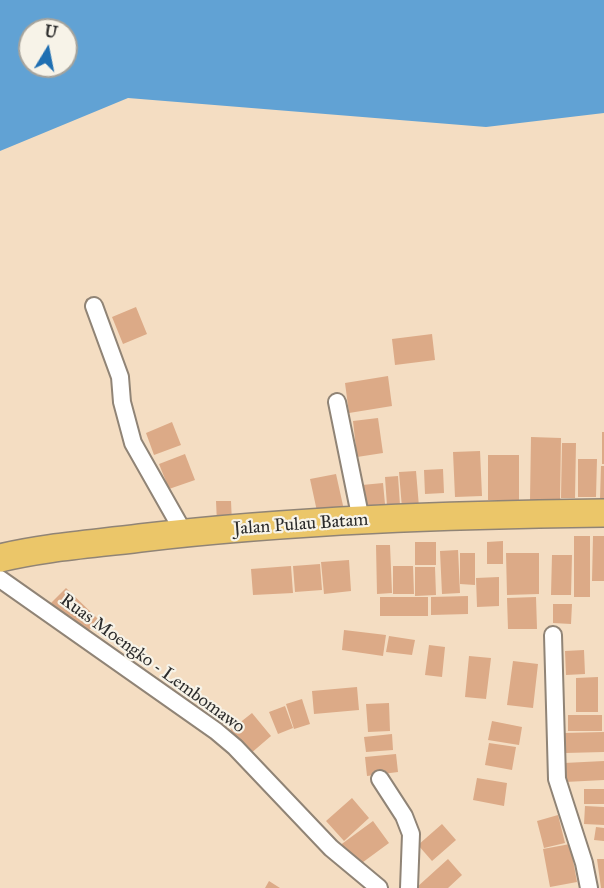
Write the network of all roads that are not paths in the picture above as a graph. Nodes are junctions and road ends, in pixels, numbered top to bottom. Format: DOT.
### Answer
graph roads {
  1 [pos="94,306"];
  2 [pos="337,402"];
  3 [pos="604,513"];
  4 [pos="362,520"];
  5 [pos="184,533"];
  6 [pos="0,558"];
  7 [pos="0,579"];
  8 [pos="553,635"];
  9 [pos="380,779"];
  10 [pos="379,888"];
  11 [pos="409,888"];
  12 [pos="589,888"];
  1 -- 5 [label="street"];
  2 -- 4 [label="street"];
  3 -- 4 [label="highway, Jalan Pulau Batam"];
  4 -- 5 [label="highway, Jalan Pulau Batam"];
  5 -- 6 [label="highway, Jalan Pulau Batam"];
  7 -- 10 [label="street, Ruas Moengko - Lembomawo"];
  8 -- 12 [label="street"];
  9 -- 11 [label="street"];
}
